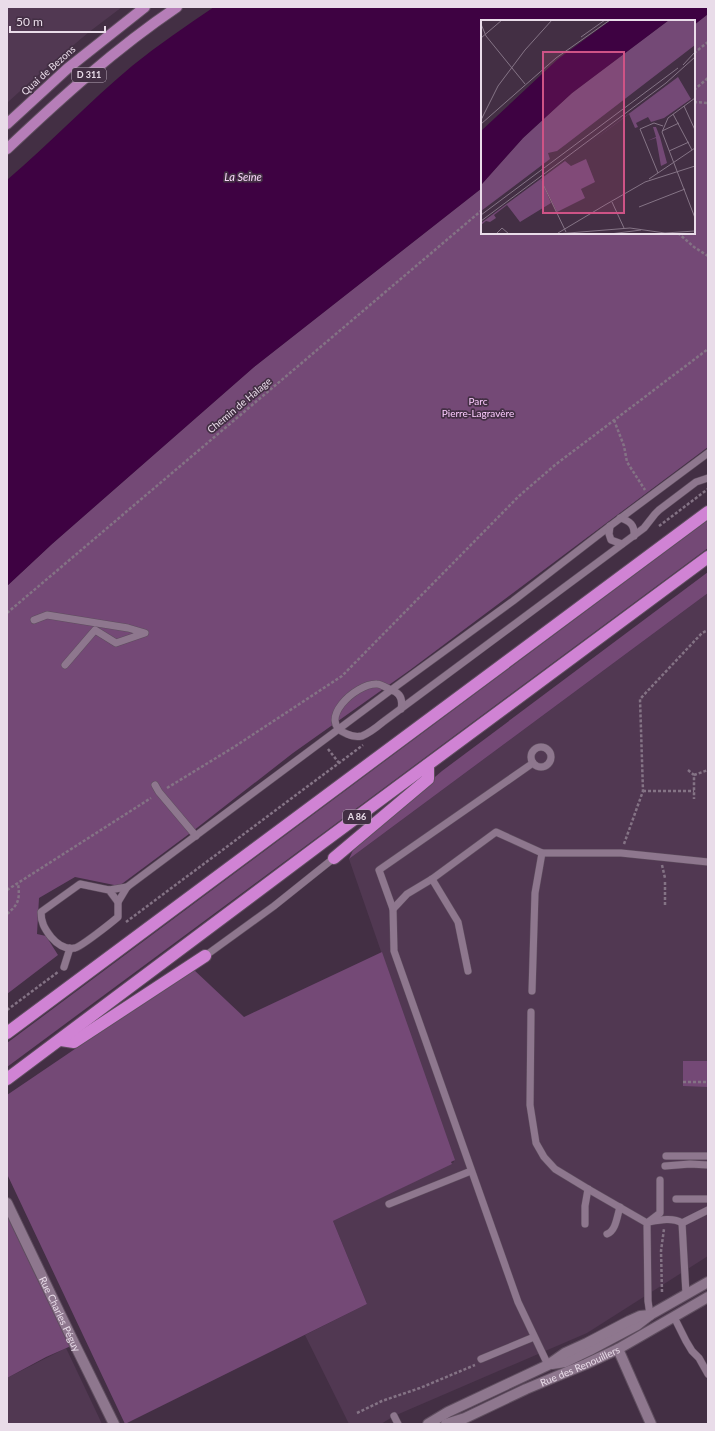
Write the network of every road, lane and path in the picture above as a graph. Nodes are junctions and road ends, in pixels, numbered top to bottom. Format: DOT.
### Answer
graph roads {
  1 [pos="145,7"];
  2 [pos="177,7"];
  3 [pos="708,42"];
  4 [pos="695,52"];
  5 [pos="708,78"];
  6 [pos="695,89"];
  7 [pos="695,102"];
  8 [pos="708,103"];
  9 [pos="7,124"];
  10 [pos="7,149"];
  11 [pos="481,211"];
  12 [pos="679,234"];
  13 [pos="708,256"];
  14 [pos="708,349"];
  15 [pos="614,420"];
  16 [pos="708,453"];
  17 [pos="708,478"];
  18 [pos="642,502"];
  19 [pos="708,512"];
  20 [pos="620,518"];
  21 [pos="610,526"];
  22 [pos="634,536"];
  23 [pos="622,544"];
  24 [pos="708,557"];
  25 [pos="7,613"];
  26 [pos="34,620"];
  27 [pos="708,630"];
  28 [pos="65,665"];
  29 [pos="391,690"];
  30 [pos="401,709"];
  31 [pos="339,729"];
  32 [pos="322,741"];
  33 [pos="533,763"];
  34 [pos="428,765"];
  35 [pos="688,770"];
  36 [pos="708,770"];
  37 [pos="694,775"];
  38 [pos="155,785"];
  39 [pos="643,791"];
  40 [pos="694,791"];
  41 [pos="159,792"];
  42 [pos="694,800"];
  43 [pos="196,836"];
  44 [pos="542,853"];
  45 [pos="620,853"];
  46 [pos="334,858"];
  47 [pos="708,862"];
  48 [pos="432,879"];
  49 [pos="665,882"];
  50 [pos="18,884"];
  51 [pos="127,887"];
  52 [pos="7,890"];
  53 [pos="109,890"];
  54 [pos="118,902"];
  55 [pos="665,905"];
  56 [pos="393,909"];
  57 [pos="7,914"];
  58 [pos="121,925"];
  59 [pos="70,948"];
  60 [pos="205,956"];
  61 [pos="64,967"];
  62 [pos="468,972"];
  63 [pos="532,990"];
  64 [pos="7,1010"];
  65 [pos="531,1012"];
  66 [pos="7,1033"];
  67 [pos="61,1040"];
  68 [pos="7,1080"];
  69 [pos="683,1082"];
  70 [pos="708,1082"];
  71 [pos="666,1156"];
  72 [pos="708,1156"];
  73 [pos="708,1165"];
  74 [pos="665,1166"];
  75 [pos="472,1171"];
  76 [pos="660,1180"];
  77 [pos="588,1189"];
  78 [pos="676,1199"];
  79 [pos="708,1200"];
  80 [pos="7,1203"];
  81 [pos="389,1204"];
  82 [pos="620,1207"];
  83 [pos="708,1210"];
  84 [pos="664,1220"];
  85 [pos="647,1223"];
  86 [pos="682,1223"];
  87 [pos="585,1224"];
  88 [pos="607,1234"];
  89 [pos="708,1282"];
  90 [pos="662,1292"];
  91 [pos="686,1294"];
  92 [pos="708,1297"];
  93 [pos="683,1312"];
  94 [pos="650,1314"];
  95 [pos="674,1317"];
  96 [pos="534,1337"];
  97 [pos="613,1338"];
  98 [pos="618,1349"];
  99 [pos="480,1361"];
  100 [pos="548,1365"];
  101 [pos="708,1374"];
  102 [pos="552,1379"];
  103 [pos="357,1413"];
  104 [pos="394,1416"];
  105 [pos="114,1424"];
  106 [pos="398,1424"];
  107 [pos="428,1424"];
  108 [pos="446,1424"];
  109 [pos="651,1424"];
  1 -- 9 [label="main road, Quai de Bezons / D 311"];
  2 -- 10 [label="main road, D 311"];
  3 -- 4 [label="path"];
  5 -- 6 [label="path"];
  7 -- 8 [label="path"];
  11 -- 25 [label="path, Chemin de Halage"];
  12 -- 13 [label="path"];
  14 -- 15 [label="path"];
  15 -- 18 [label="path"];
  15 -- 41 [label="path"];
  16 -- 18 [label="lane"];
  17 -- 22 [label="lane"];
  18 -- 20 [label="lane"];
  19 -- 66 [label="highway"];
  20 -- 21 [label="lane"];
  20 -- 22 [label="lane"];
  21 -- 23 [label="lane"];
  21 -- 29 [label="lane"];
  22 -- 23 [label="lane"];
  23 -- 30 [label="lane"];
  24 -- 34 [label="highway, A 86"];
  26 -- 28 [label="lane"];
  27 -- 39 [label="path"];
  29 -- 30 [label="lane"];
  29 -- 31 [label="lane"];
  29 -- 31 [label="lane"];
  30 -- 31 [label="lane"];
  31 -- 32 [label="lane"];
  32 -- 43 [label="lane"];
  32 -- 58 [label="path"];
  33 -- 56 [label="lane"];
  34 -- 46 [label="highway"];
  34 -- 67 [label="highway, A 86"];
  35 -- 37 [label="path"];
  36 -- 37 [label="path"];
  37 -- 40 [label="path"];
  38 -- 41 [label="lane"];
  39 -- 40 [label="path"];
  39 -- 45 [label="path"];
  40 -- 42 [label="path"];
  41 -- 43 [label="lane"];
  41 -- 50 [label="path"];
  43 -- 51 [label="lane"];
  44 -- 45 [label="lane"];
  44 -- 48 [label="lane"];
  44 -- 63 [label="lane"];
  45 -- 47 [label="lane"];
  46 -- 60 [label="lane"];
  48 -- 56 [label="lane"];
  48 -- 62 [label="lane"];
  49 -- 55 [label="path"];
  50 -- 52 [label="path"];
  50 -- 57 [label="path"];
  51 -- 53 [label="lane"];
  51 -- 54 [label="lane"];
  53 -- 54 [label="lane"];
  53 -- 59 [label="lane"];
  54 -- 59 [label="lane"];
  56 -- 75 [label="lane"];
  59 -- 61 [label="lane"];
  60 -- 67 [label="highway"];
  61 -- 64 [label="path"];
  65 -- 77 [label="lane"];
  67 -- 68 [label="highway, A 86"];
  69 -- 70 [label="path"];
  71 -- 72 [label="lane"];
  73 -- 74 [label="lane"];
  75 -- 81 [label="lane"];
  75 -- 96 [label="lane"];
  76 -- 85 [label="lane"];
  77 -- 82 [label="lane"];
  77 -- 87 [label="lane"];
  78 -- 79 [label="lane"];
  80 -- 105 [label="street, Rue Charles Péguy"];
  82 -- 85 [label="lane"];
  82 -- 88 [label="lane"];
  83 -- 86 [label="lane"];
  84 -- 85 [label="lane"];
  84 -- 86 [label="lane"];
  84 -- 90 [label="path"];
  85 -- 94 [label="lane"];
  86 -- 91 [label="lane"];
  89 -- 91 [label="street, Rue des Renouillers"];
  91 -- 93 [label="street"];
  91 -- 94 [label="street, Rue des Renouillers"];
  92 -- 93 [label="street, Rue des Renouillers"];
  93 -- 95 [label="street, Rue des Renouillers"];
  94 -- 97 [label="street, Rue des Renouillers"];
  94 -- 100 [label="street, Rue des Renouillers"];
  95 -- 98 [label="street, Rue des Renouillers"];
  95 -- 101 [label="lane"];
  96 -- 99 [label="lane"];
  96 -- 100 [label="lane"];
  97 -- 98 [label="street"];
  97 -- 100 [label="street, Rue des Renouillers"];
  98 -- 102 [label="street, Rue des Renouillers"];
  98 -- 109 [label="street"];
  99 -- 103 [label="path"];
  100 -- 102 [label="street"];
  100 -- 107 [label="street, Rue des Renouillers"];
  102 -- 108 [label="street, Rue des Renouillers"];
  104 -- 106 [label="lane"];
}
